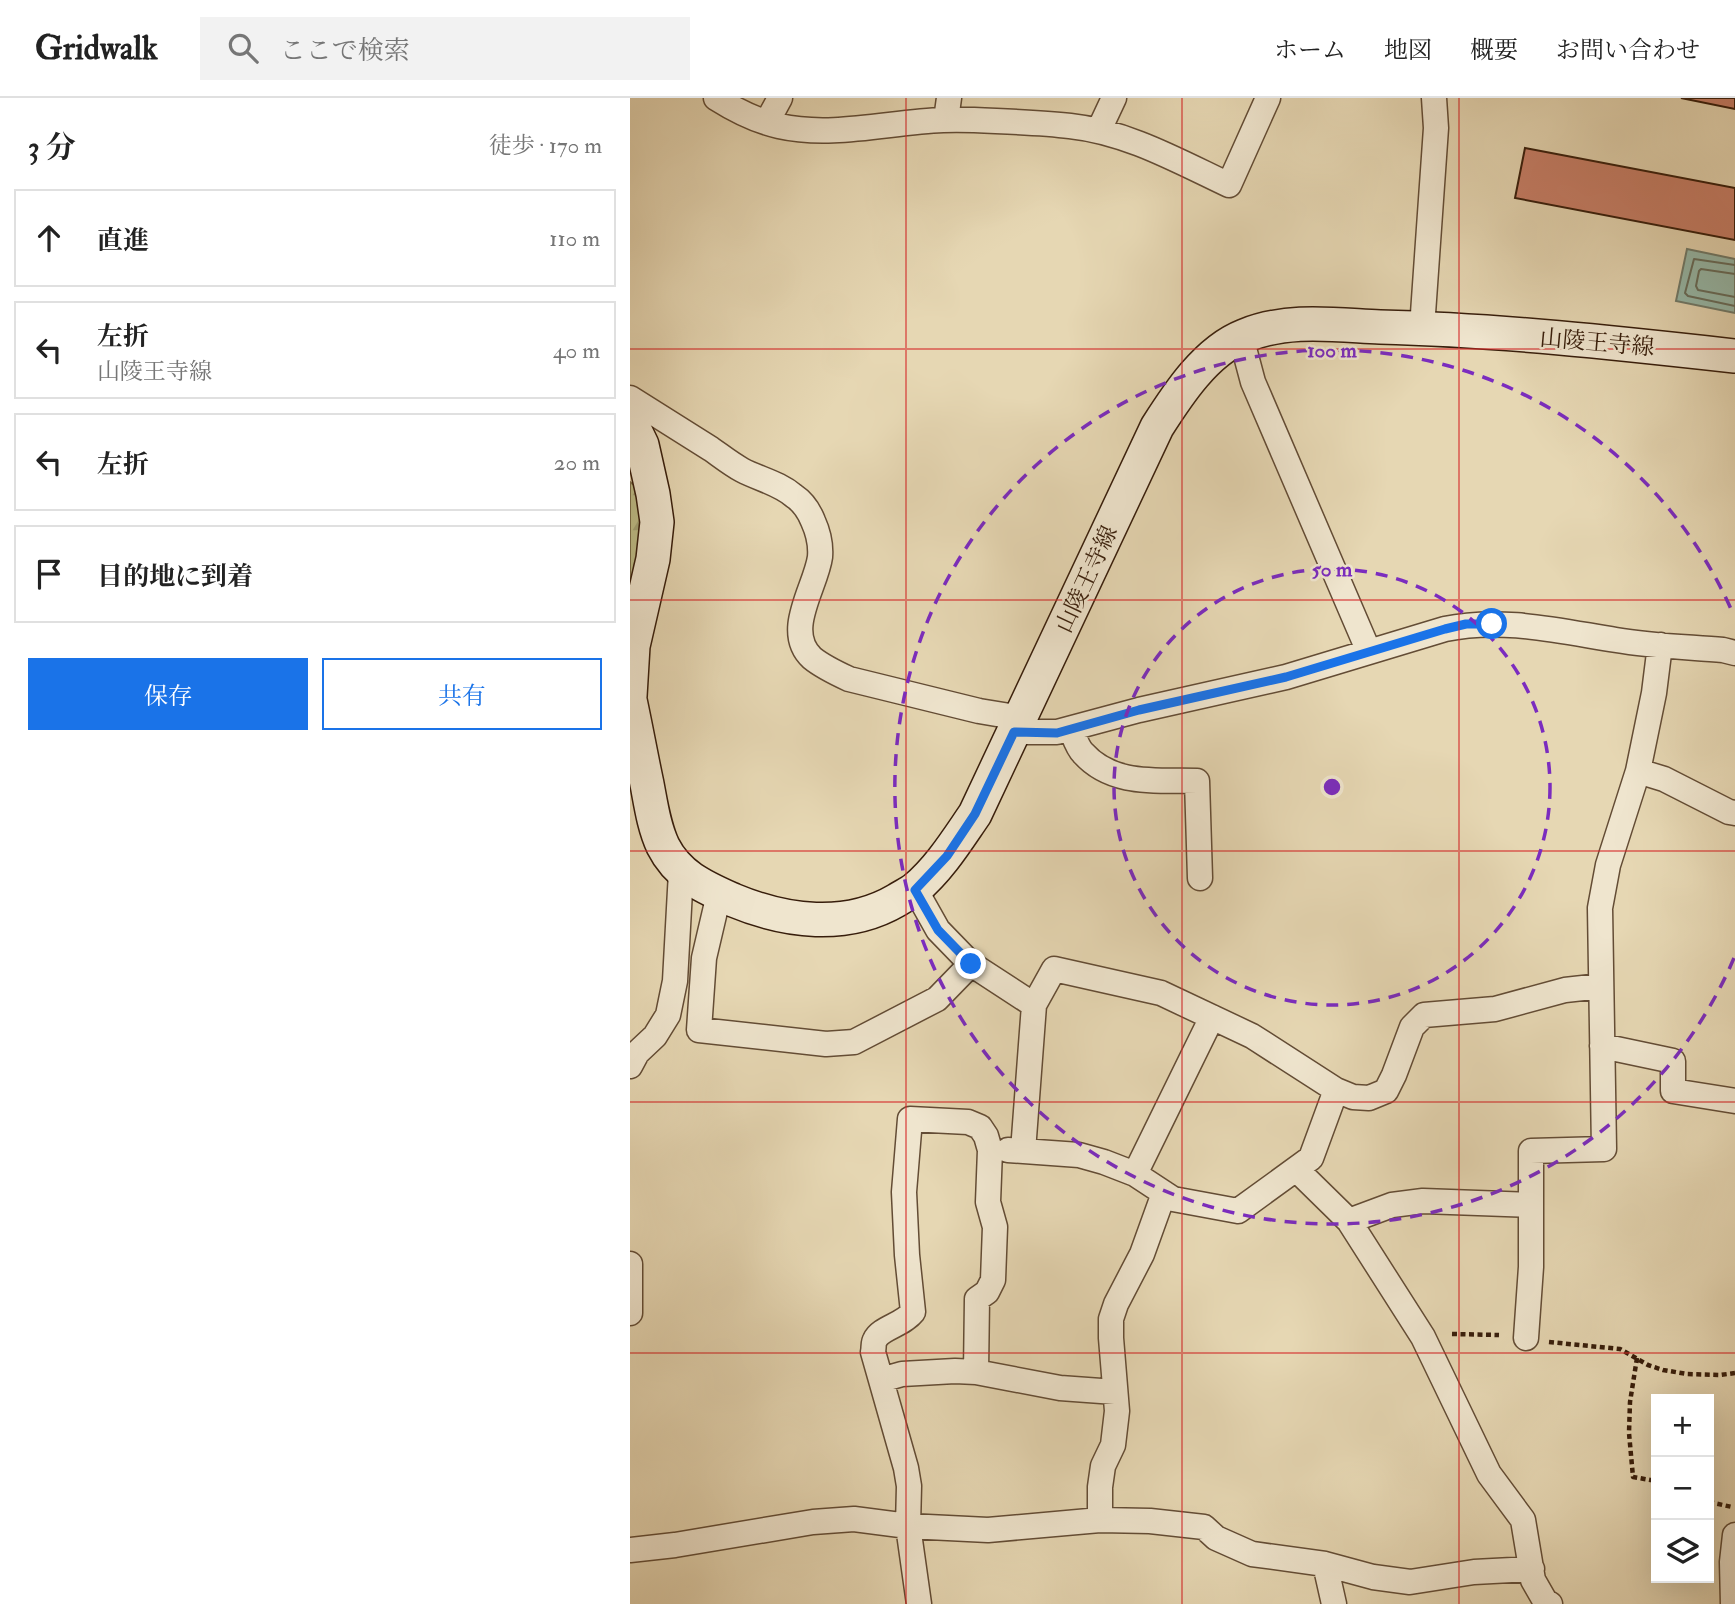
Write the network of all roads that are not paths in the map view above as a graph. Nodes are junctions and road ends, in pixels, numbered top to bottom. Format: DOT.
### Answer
graph roads {
  1 [pos="716,98"];
  2 [pos="780,98"];
  3 [pos="1114,98"];
  4 [pos="1268,98"];
  5 [pos="1434,98"];
  6 [pos="947,109"];
  7 [pos="767,122"];
  8 [pos="1099,130"];
  9 [pos="1422,328"];
  10 [pos="1241,337"];
  11 [pos="1735,356"];
  12 [pos="630,398"];
  13 [pos="630,419"];
  14 [pos="1660,645"];
  15 [pos="1369,652"];
  16 [pos="1735,653"];
  17 [pos="630,698"];
  18 [pos="1017,725"];
  19 [pos="1071,729"];
  20 [pos="1638,771"];
  21 [pos="1735,813"];
  22 [pos="681,872"];
  23 [pos="1200,878"];
  24 [pos="915,890"];
  25 [pos="719,894"];
  26 [pos="971,964"];
  27 [pos="1601,986"];
  28 [pos="1034,1005"];
  29 [pos="1212,1017"];
  30 [pos="1602,1046"];
  31 [pos="632,1057"];
  32 [pos="1336,1090"];
  33 [pos="1735,1101"];
  34 [pos="990,1150"];
  35 [pos="1023,1151"];
  36 [pos="1296,1170"];
  37 [pos="1135,1174"];
  38 [pos="1164,1193"];
  39 [pos="1531,1205"];
  40 [pos="1349,1221"];
  41 [pos="630,1264"];
  42 [pos="630,1312"];
  43 [pos="1526,1338"];
  44 [pos="976,1373"];
  45 [pos="881,1380"];
  46 [pos="1115,1392"];
  47 [pos="1100,1520"];
  48 [pos="908,1526"];
  49 [pos="1735,1535"];
  50 [pos="630,1550"];
  51 [pos="1325,1564"];
  52 [pos="1532,1569"];
  53 [pos="919,1604"];
  54 [pos="1334,1604"];
  55 [pos="1550,1604"];
  56 [pos="1733,1604"];
  1 -- 7 [label="street"];
  2 -- 7 [label="street"];
  3 -- 8 [label="street"];
  4 -- 8 [label="street"];
  5 -- 9 [label="street"];
  6 -- 7 [label="street"];
  6 -- 8 [label="street"];
  9 -- 10 [label="main road, 山陵王寺線"];
  9 -- 11 [label="main road, 山陵王寺線"];
  10 -- 15 [label="street"];
  10 -- 18 [label="main road, 山陵王寺線"];
  12 -- 18 [label="street"];
  13 -- 17 [label="main road, 山陵王寺線"];
  14 -- 15 [label="street"];
  14 -- 16 [label="street"];
  14 -- 20 [label="street"];
  15 -- 19 [label="street"];
  17 -- 22 [label="main road, 山陵王寺線"];
  18 -- 19 [label="street"];
  18 -- 24 [label="main road, 山陵王寺線"];
  19 -- 23 [label="street"];
  20 -- 21 [label="street"];
  20 -- 27 [label="street"];
  22 -- 25 [label="main road, 山陵王寺線"];
  22 -- 31 [label="street"];
  24 -- 25 [label="main road, 山陵王寺線"];
  24 -- 26 [label="street"];
  25 -- 26 [label="street"];
  26 -- 28 [label="street"];
  27 -- 30 [label="street"];
  27 -- 32 [label="street"];
  28 -- 29 [label="street"];
  28 -- 35 [label="street"];
  29 -- 32 [label="street"];
  29 -- 37 [label="street"];
  30 -- 33 [label="street"];
  30 -- 39 [label="street"];
  32 -- 36 [label="street"];
  34 -- 35 [label="street"];
  34 -- 44 [label="street"];
  34 -- 45 [label="street"];
  35 -- 37 [label="street"];
  36 -- 38 [label="street"];
  36 -- 40 [label="street"];
  37 -- 38 [label="street"];
  38 -- 46 [label="street"];
  39 -- 40 [label="street"];
  39 -- 43 [label="street"];
  40 -- 52 [label="street"];
  41 -- 42 [label="street"];
  44 -- 45 [label="street"];
  44 -- 46 [label="street"];
  45 -- 48 [label="street"];
  46 -- 47 [label="street"];
  47 -- 48 [label="street"];
  47 -- 51 [label="street"];
  48 -- 50 [label="street"];
  48 -- 53 [label="street"];
  49 -- 56 [label="street"];
  51 -- 52 [label="street"];
  51 -- 54 [label="street"];
  52 -- 55 [label="street"];
}
